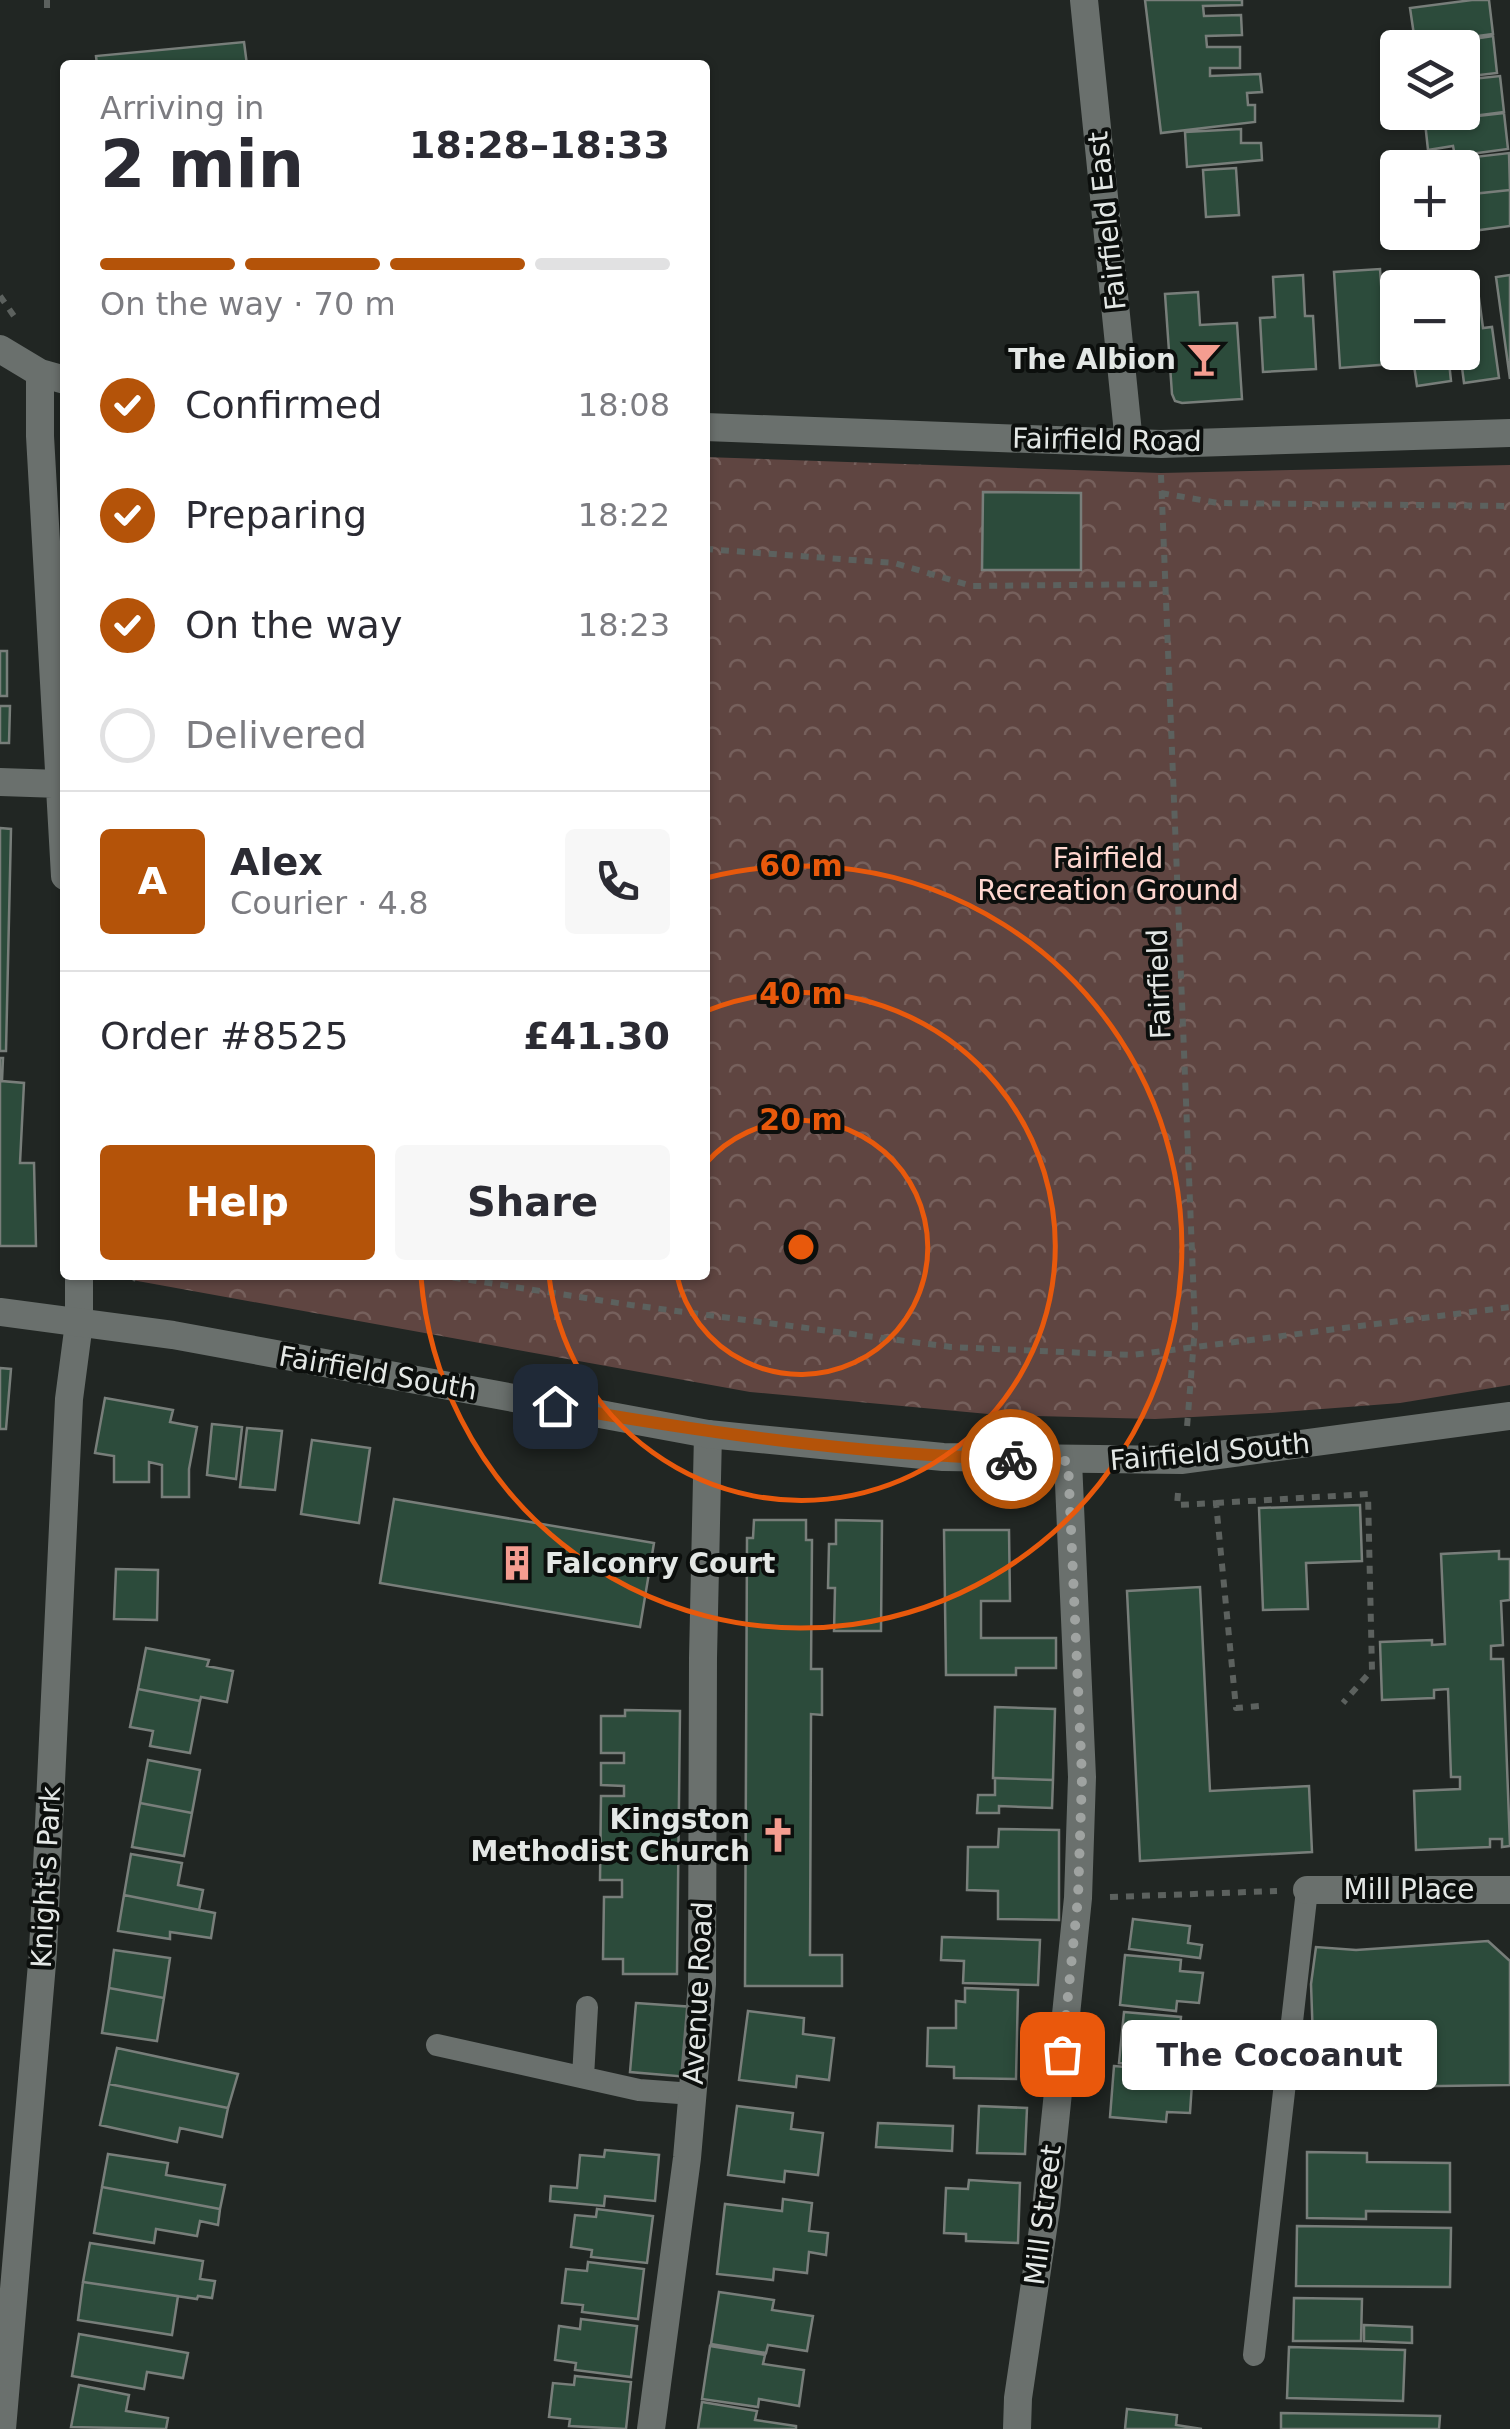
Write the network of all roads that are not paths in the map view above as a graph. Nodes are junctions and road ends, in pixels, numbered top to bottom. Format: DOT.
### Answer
graph roads {
  1 [pos="1084,0"];
  2 [pos="0,350"];
  3 [pos="53,376"];
  4 [pos="710,427"];
  5 [pos="1510,433"];
  6 [pos="1129,442"];
  7 [pos="0,782"];
  8 [pos="60,784"];
  9 [pos="79,1280"];
  10 [pos="0,1312"];
  11 [pos="80,1324"];
  12 [pos="1510,1416"];
  13 [pos="708,1434"];
  14 [pos="1068,1461"];
  15 [pos="1307,1890"];
  16 [pos="1510,1890"];
  17 [pos="587,2007"];
  18 [pos="436,2045"];
  19 [pos="583,2077"];
  20 [pos="693,2094"];
  21 [pos="9,2258"];
  22 [pos="1254,2355"];
  23 [pos="2,2429"];
  24 [pos="651,2429"];
  25 [pos="1017,2429"];
  1 -- 6 [label="street, Fairfield East"];
  2 -- 3 [label="street"];
  3 -- 8 [label="street"];
  4 -- 6 [label="street, Fairfield Road"];
  5 -- 6 [label="street, Fairfield Road"];
  7 -- 8 [label="street"];
  9 -- 11 [label="street, Knight's Park"];
  10 -- 11 [label="street, Fairfield South"];
  11 -- 13 [label="street, Fairfield South"];
  11 -- 21 [label="street, Knight's Park"];
  12 -- 14 [label="street, Fairfield South"];
  13 -- 14 [label="street, Fairfield South"];
  13 -- 20 [label="street, Avenue Road"];
  14 -- 25 [label="street, Mill Street"];
  15 -- 16 [label="street, Mill Place"];
  15 -- 22 [label="lane"];
  17 -- 19 [label="lane"];
  18 -- 19 [label="lane"];
  19 -- 20 [label="lane"];
  20 -- 24 [label="street, Avenue Road"];
  21 -- 23 [label="street, Knight's Park"];
}
